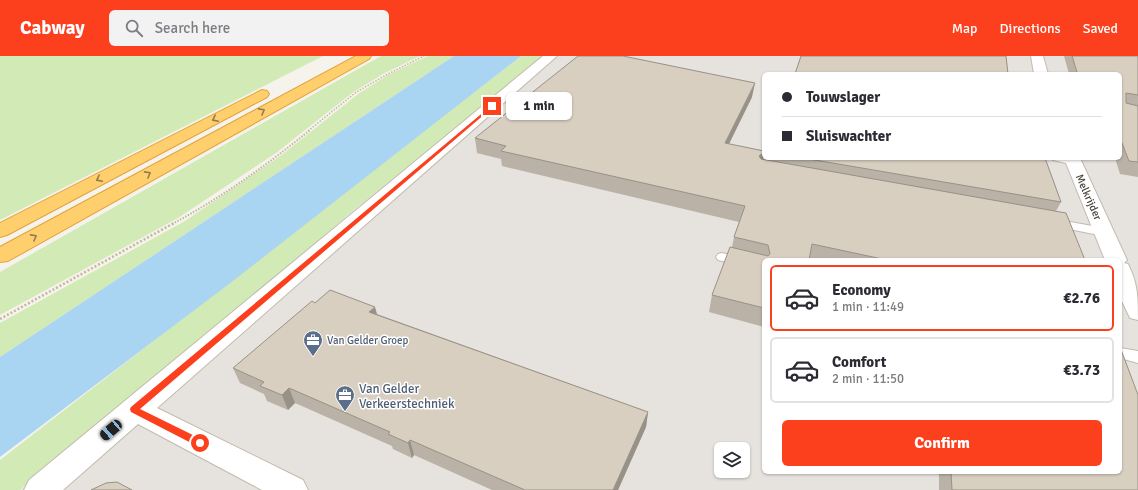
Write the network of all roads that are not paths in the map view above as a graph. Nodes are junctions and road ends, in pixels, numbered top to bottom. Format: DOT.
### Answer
graph roads {
  1 [pos="336,56"];
  2 [pos="365,56"];
  3 [pos="551,56"];
  4 [pos="1037,56"];
  5 [pos="1041,72"];
  6 [pos="1068,160"];
  7 [pos="1042,221"];
  8 [pos="0,231"];
  9 [pos="1104,232"];
  10 [pos="0,256"];
  11 [pos="722,257"];
  12 [pos="1115,258"];
  13 [pos="762,267"];
  14 [pos="1122,274"];
  15 [pos="1138,312"];
  16 [pos="1122,353"];
  17 [pos="1138,357"];
  18 [pos="134,409"];
  19 [pos="40,490"];
  20 [pos="292,490"];
  1 -- 8 [label="highway, one-way"];
  10 -- 2 [label="highway, one-way"];
  3 -- 18 [label="street"];
  4 -- 5 [label="street"];
  6 -- 9 [label="street, Melkrijder"];
  7 -- 9 [label="lane, Melkrijder"];
  9 -- 12 [label="street, Melkrijder"];
  11 -- 13 [label="lane"];
  14 -- 15 [label="street"];
  16 -- 17 [label="lane"];
  18 -- 19 [label="street"];
  18 -- 20 [label="street"];
}
